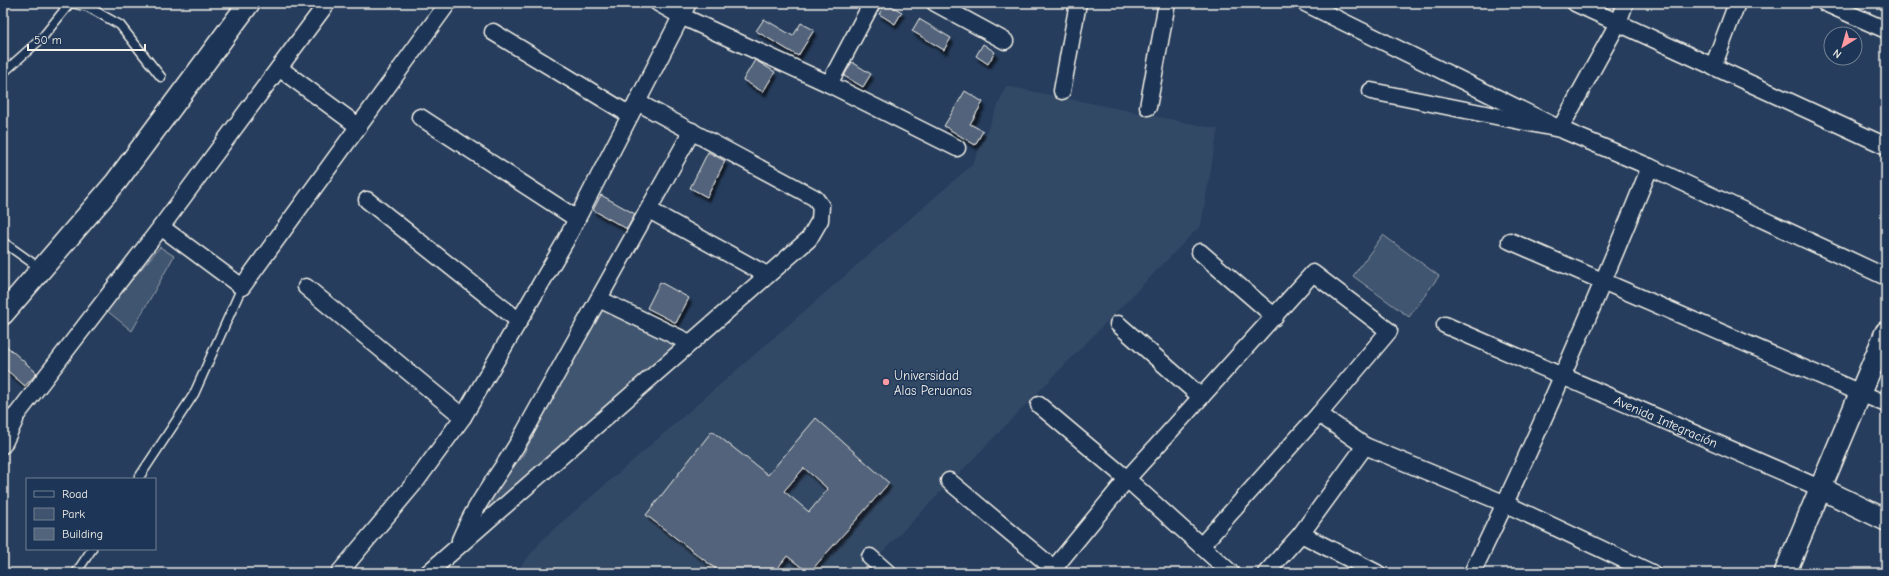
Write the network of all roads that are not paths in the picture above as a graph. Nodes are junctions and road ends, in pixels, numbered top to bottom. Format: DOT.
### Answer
graph roads {
  1 [pos="71,3"];
  2 [pos="249,3"];
  3 [pos="327,3"];
  4 [pos="448,3"];
  5 [pos="658,3"];
  6 [pos="872,3"];
  7 [pos="935,3"];
  8 [pos="1078,3"];
  9 [pos="1167,3"];
  10 [pos="1305,3"];
  11 [pos="1575,3"];
  12 [pos="1624,3"];
  13 [pos="1737,3"];
  14 [pos="1825,3"];
  15 [pos="685,9"];
  16 [pos="1856,9"];
  17 [pos="1618,23"];
  18 [pos="1886,30"];
  19 [pos="493,32"];
  20 [pos="1005,41"];
  21 [pos="1713,67"];
  22 [pos="279,68"];
  23 [pos="3,73"];
  24 [pos="161,77"];
  25 [pos="829,84"];
  26 [pos="1062,91"];
  27 [pos="1371,91"];
  28 [pos="1148,107"];
  29 [pos="634,108"];
  30 [pos="420,117"];
  31 [pos="358,126"];
  32 [pos="1560,129"];
  33 [pos="692,131"];
  34 [pos="1886,146"];
  35 [pos="957,148"];
  36 [pos="1650,167"];
  37 [pos="366,200"];
  38 [pos="649,210"];
  39 [pos="577,219"];
  40 [pos="161,227"];
  41 [pos="1510,241"];
  42 [pos="3,242"];
  43 [pos="1200,252"];
  44 [pos="41,269"];
  45 [pos="767,275"];
  46 [pos="1886,277"];
  47 [pos="1603,283"];
  48 [pos="242,287"];
  49 [pos="306,288"];
  50 [pos="599,299"];
  51 [pos="3,314"];
  52 [pos="1275,316"];
  53 [pos="519,321"];
  54 [pos="1118,324"];
  55 [pos="1445,325"];
  56 [pos="1886,332"];
  57 [pos="690,343"];
  58 [pos="1562,377"];
  59 [pos="1859,393"];
  60 [pos="1201,397"];
  61 [pos="1886,404"];
  62 [pos="1040,405"];
  63 [pos="18,414"];
  64 [pos="1319,414"];
  65 [pos="463,417"];
  66 [pos="3,429"];
  67 [pos="3,445"];
  68 [pos="1365,446"];
  69 [pos="139,478"];
  70 [pos="1127,479"];
  71 [pos="949,481"];
  72 [pos="1822,489"];
  73 [pos="1506,504"];
  74 [pos="1886,520"];
  75 [pos="1301,534"];
  76 [pos="1201,546"];
  77 [pos="457,547"];
  78 [pos="91,550"];
  79 [pos="870,557"];
  80 [pos="1055,572"];
  81 [pos="76,573"];
  82 [pos="339,573"];
  83 [pos="428,573"];
  84 [pos="888,573"];
  85 [pos="1231,573"];
  86 [pos="1266,573"];
  87 [pos="1377,573"];
  88 [pos="1472,573"];
  89 [pos="1652,573"];
  90 [pos="1785,573"];
  1 -- 23 [label="lane"];
  1 -- 24 [label="lane"];
  2 -- 44 [label="street"];
  3 -- 22 [label="street"];
  4 -- 31 [label="street"];
  5 -- 15 [label="street"];
  6 -- 25 [label="street"];
  7 -- 20 [label="street"];
  8 -- 26 [label="street"];
  9 -- 28 [label="street"];
  10 -- 32 [label="street"];
  11 -- 17 [label="street"];
  12 -- 17 [label="street"];
  13 -- 21 [label="street"];
  14 -- 16 [label="street"];
  15 -- 25 [label="street"];
  15 -- 29 [label="street"];
  16 -- 18 [label="street"];
  17 -- 21 [label="street"];
  17 -- 32 [label="street"];
  19 -- 29 [label="street"];
  21 -- 34 [label="street"];
  22 -- 31 [label="street"];
  22 -- 40 [label="street"];
  25 -- 35 [label="street"];
  27 -- 32 [label="street"];
  29 -- 33 [label="street"];
  29 -- 39 [label="street"];
  30 -- 39 [label="street"];
  31 -- 48 [label="street"];
  32 -- 36 [label="street"];
  33 -- 38 [label="street"];
  33 -- 45 [label="street"];
  36 -- 46 [label="street"];
  36 -- 47 [label="street"];
  37 -- 53 [label="street"];
  38 -- 45 [label="street"];
  38 -- 50 [label="street"];
  39 -- 53 [label="street"];
  40 -- 48 [label="street"];
  40 -- 63 [label="street"];
  41 -- 47 [label="street"];
  42 -- 44 [label="lane"];
  43 -- 52 [label="street"];
  44 -- 51 [label="street"];
  45 -- 57 [label="street"];
  47 -- 58 [label="street"];
  47 -- 59 [label="street"];
  48 -- 69 [label="lane"];
  49 -- 65 [label="street"];
  50 -- 57 [label="street"];
  50 -- 77 [label="street"];
  52 -- 60 [label="street"];
  52 -- 64 [label="street"];
  53 -- 65 [label="street"];
  54 -- 60 [label="street"];
  55 -- 58 [label="street, Avenida Integración"];
  56 -- 59 [label="street"];
  57 -- 77 [label="street"];
  58 -- 72 [label="street, Avenida Integración"];
  58 -- 73 [label="street"];
  59 -- 61 [label="street"];
  59 -- 72 [label="street"];
  60 -- 70 [label="street"];
  62 -- 70 [label="street"];
  63 -- 66 [label="street"];
  63 -- 67 [label="street"];
  64 -- 68 [label="street"];
  64 -- 76 [label="street"];
  65 -- 82 [label="street"];
  68 -- 73 [label="street"];
  68 -- 75 [label="street"];
  70 -- 76 [label="street"];
  70 -- 80 [label="street"];
  71 -- 80 [label="street"];
  72 -- 74 [label="street, Avenida Integración"];
  72 -- 90 [label="street"];
  73 -- 88 [label="street"];
  73 -- 89 [label="street"];
  75 -- 86 [label="street"];
  75 -- 87 [label="street"];
  76 -- 85 [label="street"];
  77 -- 83 [label="street"];
  78 -- 81 [label="lane"];
  79 -- 84 [label="street"];
}
